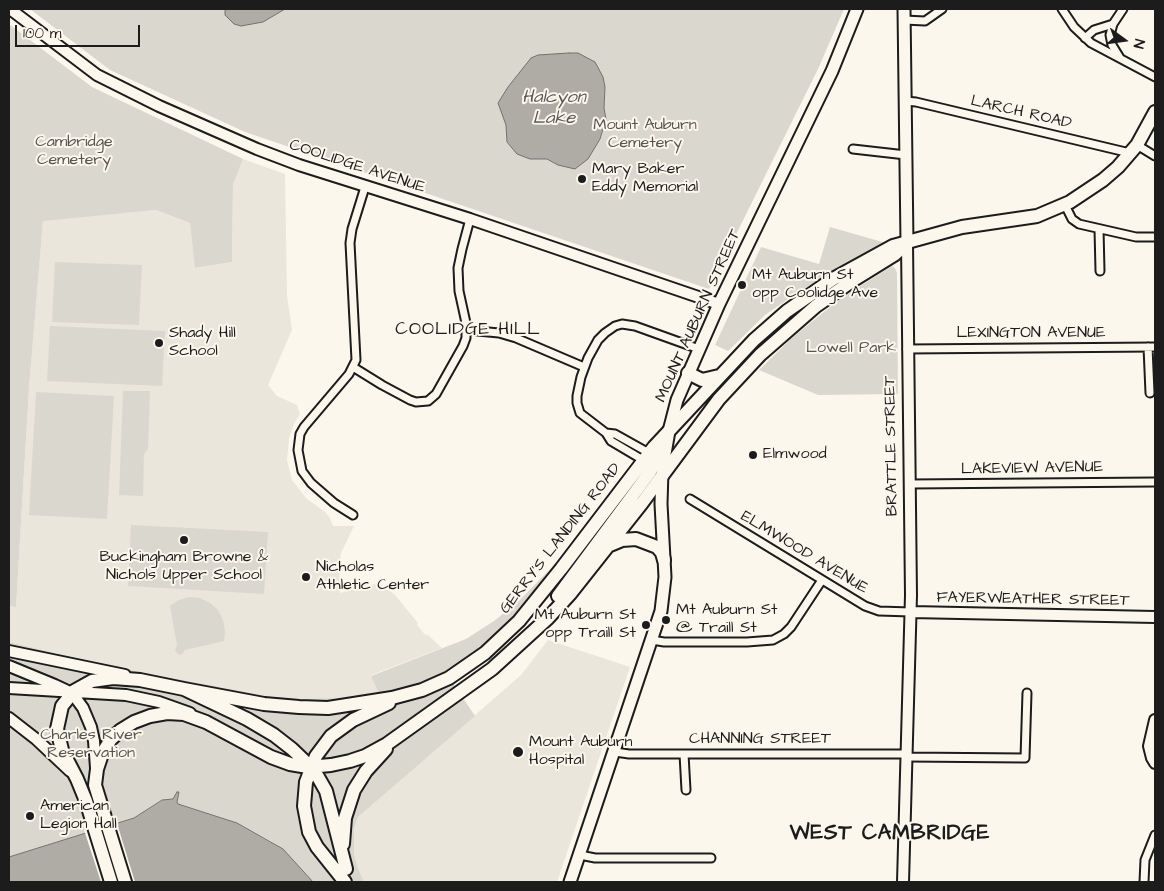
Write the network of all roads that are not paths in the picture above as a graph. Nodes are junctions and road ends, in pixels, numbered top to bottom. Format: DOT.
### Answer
graph roads {
  1 [pos="10,9"];
  2 [pos="857,9"];
  3 [pos="942,9"];
  4 [pos="1062,9"];
  5 [pos="1123,9"];
  6 [pos="904,14"];
  7 [pos="1113,24"];
  8 [pos="1085,38"];
  9 [pos="1122,60"];
  10 [pos="1155,77"];
  11 [pos="905,101"];
  12 [pos="1155,112"];
  13 [pos="853,149"];
  14 [pos="1134,149"];
  15 [pos="906,155"];
  16 [pos="1155,156"];
  17 [pos="365,187"];
  18 [pos="1065,205"];
  19 [pos="470,219"];
  20 [pos="1099,229"];
  21 [pos="1155,237"];
  22 [pos="907,243"];
  23 [pos="1100,271"];
  24 [pos="719,304"];
  25 [pos="467,330"];
  26 [pos="1151,347"];
  27 [pos="699,349"];
  28 [pos="907,349"];
  29 [pos="353,367"];
  30 [pos="584,367"];
  31 [pos="688,372"];
  32 [pos="719,376"];
  33 [pos="1150,393"];
  34 [pos="669,431"];
  35 [pos="646,457"];
  36 [pos="662,478"];
  37 [pos="1155,482"];
  38 [pos="910,484"];
  39 [pos="690,499"];
  40 [pos="353,515"];
  41 [pos="606,549"];
  42 [pos="664,560"];
  43 [pos="822,580"];
  44 [pos="911,612"];
  45 [pos="1155,618"];
  46 [pos="652,640"];
  47 [pos="516,648"];
  48 [pos="9,651"];
  49 [pos="9,666"];
  50 [pos="150,682"];
  51 [pos="9,688"];
  52 [pos="184,689"];
  53 [pos="414,692"];
  54 [pos="72,693"];
  55 [pos="1027,693"];
  56 [pos="9,718"];
  57 [pos="1155,720"];
  58 [pos="211,724"];
  59 [pos="401,735"];
  60 [pos="615,752"];
  61 [pos="684,754"];
  62 [pos="906,755"];
  63 [pos="1155,762"];
  64 [pos="311,767"];
  65 [pos="96,772"];
  66 [pos="76,776"];
  67 [pos="686,790"];
  68 [pos="93,804"];
  69 [pos="1155,835"];
  70 [pos="580,855"];
  71 [pos="711,858"];
  72 [pos="346,869"];
  73 [pos="111,882"];
  74 [pos="125,882"];
  75 [pos="345,882"];
  76 [pos="352,882"];
  77 [pos="570,882"];
  78 [pos="903,882"];
  79 [pos="1144,882"];
  1 -- 17 [label="main road, COOLIDGE AVENUE"];
  2 -- 24 [label="main road, MOUNT AUBURN STREET"];
  3 -- 6 [label="street"];
  4 -- 8 [label="street"];
  5 -- 7 [label="street"];
  6 -- 11 [label="main road, BRATTLE STREET"];
  7 -- 8 [label="street"];
  7 -- 9 [label="street"];
  8 -- 9 [label="street"];
  9 -- 10 [label="street"];
  11 -- 14 [label="street, LARCH ROAD"];
  11 -- 15 [label="main road, BRATTLE STREET"];
  12 -- 14 [label="highway, GERRY'S LANDING ROAD"];
  13 -- 15 [label="street"];
  14 -- 16 [label="street, LARCH ROAD"];
  14 -- 18 [label="highway, GERRY'S LANDING ROAD"];
  15 -- 22 [label="main road, BRATTLE STREET"];
  17 -- 19 [label="main road, COOLIDGE AVENUE"];
  17 -- 29 [label="street"];
  18 -- 20 [label="street"];
  18 -- 22 [label="highway, GERRY'S LANDING ROAD"];
  19 -- 24 [label="main road, COOLIDGE AVENUE"];
  19 -- 25 [label="street"];
  20 -- 21 [label="street"];
  20 -- 23 [label="street"];
  22 -- 28 [label="main road, BRATTLE STREET"];
  22 -- 32 [label="highway, GERRY'S LANDING ROAD"];
  22 -- 36 [label="highway"];
  24 -- 27 [label="main road, MOUNT AUBURN STREET"];
  25 -- 29 [label="street"];
  25 -- 30 [label="street"];
  26 -- 28 [label="street, LEXINGTON AVENUE"];
  26 -- 33 [label="street"];
  27 -- 30 [label="street"];
  27 -- 31 [label="main road, MOUNT AUBURN STREET"];
  28 -- 38 [label="main road, BRATTLE STREET"];
  29 -- 40 [label="street"];
  30 -- 35 [label="street"];
  31 -- 32 [label="highway"];
  31 -- 34 [label="main road, MOUNT AUBURN STREET"];
  32 -- 34 [label="highway, GERRY'S LANDING ROAD"];
  34 -- 35 [label="highway, GERRY'S LANDING ROAD"];
  34 -- 36 [label="main road, MOUNT AUBURN STREET"];
  34 -- 47 [label="highway"];
  35 -- 53 [label="highway, GERRY'S LANDING ROAD"];
  36 -- 41 [label="highway"];
  36 -- 42 [label="main road, MOUNT AUBURN STREET"];
  37 -- 38 [label="street, LAKEVIEW AVENUE"];
  38 -- 44 [label="main road, BRATTLE STREET"];
  39 -- 43 [label="street, ELMWOOD AVENUE"];
  41 -- 42 [label="highway"];
  41 -- 47 [label="highway"];
  42 -- 46 [label="main road, MOUNT AUBURN STREET"];
  43 -- 44 [label="street, ELMWOOD AVENUE"];
  43 -- 46 [label="street"];
  44 -- 45 [label="main road, FAYERWEATHER STREET"];
  44 -- 62 [label="main road, BRATTLE STREET"];
  46 -- 60 [label="main road, MOUNT AUBURN STREET"];
  47 -- 59 [label="highway"];
  48 -- 50 [label="main road"];
  49 -- 54 [label="main road"];
  50 -- 52 [label="highway"];
  50 -- 54 [label="highway"];
  51 -- 54 [label="main road"];
  52 -- 53 [label="highway, GERRY'S LANDING ROAD"];
  52 -- 64 [label="highway"];
  53 -- 64 [label="highway"];
  54 -- 58 [label="main road"];
  54 -- 65 [label="main road"];
  54 -- 66 [label="highway"];
  55 -- 62 [label="street, CHANNING STREET"];
  56 -- 66 [label="main road"];
  57 -- 63 [label="main road"];
  58 -- 64 [label="highway"];
  58 -- 65 [label="highway"];
  59 -- 64 [label="highway"];
  59 -- 72 [label="highway"];
  60 -- 61 [label="street, CHANNING STREET"];
  60 -- 70 [label="main road, MOUNT AUBURN STREET"];
  61 -- 62 [label="street, CHANNING STREET"];
  61 -- 67 [label="street"];
  62 -- 78 [label="main road, BRATTLE STREET"];
  64 -- 72 [label="highway"];
  64 -- 75 [label="highway"];
  65 -- 68 [label="highway"];
  66 -- 68 [label="highway"];
  68 -- 73 [label="highway"];
  68 -- 74 [label="highway"];
  69 -- 79 [label="street"];
  70 -- 71 [label="street"];
  70 -- 77 [label="main road, MOUNT AUBURN STREET"];
  72 -- 76 [label="highway"];
}
